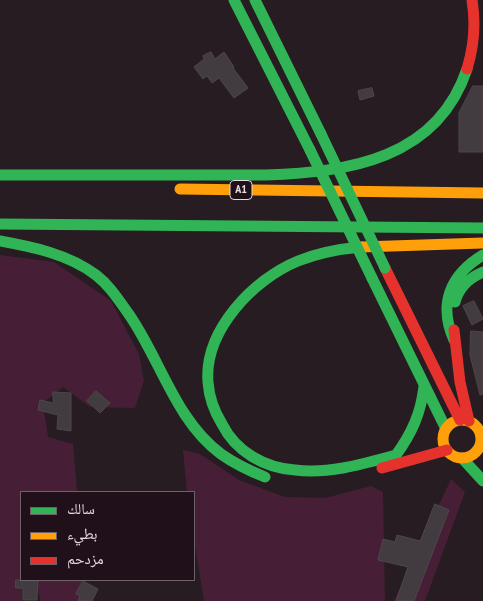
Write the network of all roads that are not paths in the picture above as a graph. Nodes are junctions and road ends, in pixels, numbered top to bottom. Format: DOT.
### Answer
graph roads {
  1 [pos="234,0"];
  2 [pos="255,0"];
  3 [pos="472,0"];
  4 [pos="0,175"];
  5 [pos="0,184"];
  6 [pos="89,186"];
  7 [pos="169,188"];
  8 [pos="483,193"];
  9 [pos="0,224"];
  10 [pos="483,228"];
  11 [pos="0,241"];
  12 [pos="483,243"];
  13 [pos="483,255"];
  14 [pos="483,272"];
  15 [pos="454,340"];
  16 [pos="424,386"];
  17 [pos="464,420"];
  18 [pos="441,435"];
  19 [pos="482,435"];
  20 [pos="419,446"];
  21 [pos="447,450"];
  22 [pos="481,454"];
  23 [pos="396,455"];
  24 [pos="462,458"];
  25 [pos="273,480"];
  26 [pos="483,481"];
  27 [pos="317,483"];
  1 -- 16 [label="main road, bridge"];
  2 -- 17 [label="main road, bridge"];
  3 -- 4 [label="main road"];
  5 -- 6 [label="main road"];
  7 -- 8 [label="main road, A1"];
  9 -- 10 [label="main road"];
  11 -- 25 [label="main road"];
  12 -- 23 [label="main road"];
  13 -- 15 [label="main road"];
  14 -- 15 [label="main road"];
  15 -- 17 [label="main road"];
  16 -- 18 [label="main road"];
  16 -- 23 [label="main road"];
  17 -- 18 [label="main road"];
  17 -- 19 [label="main road"];
  18 -- 21 [label="main road"];
  19 -- 22 [label="main road"];
  20 -- 23 [label="main road"];
  21 -- 24 [label="main road"];
  21 -- 27 [label="main road"];
  22 -- 24 [label="main road"];
  24 -- 26 [label="main road"];
}
